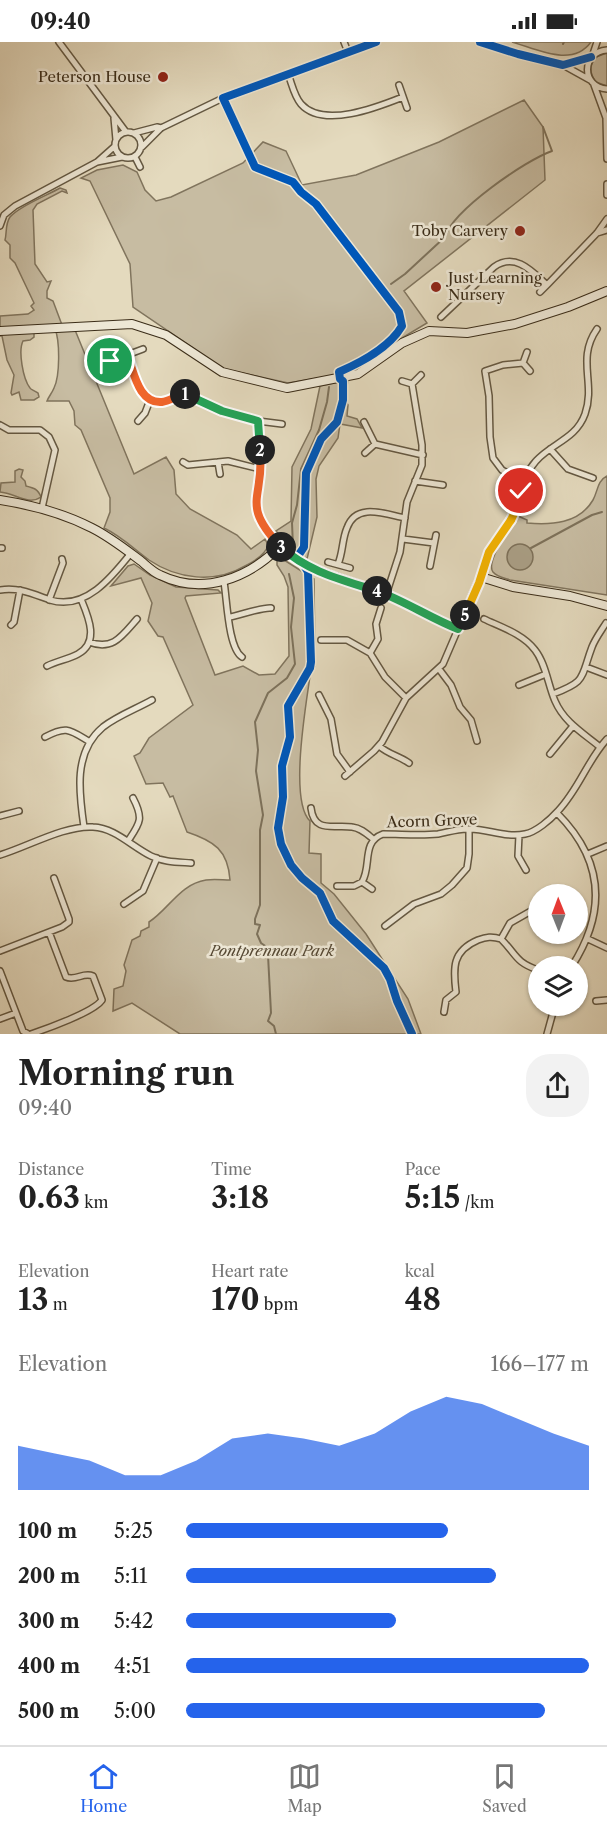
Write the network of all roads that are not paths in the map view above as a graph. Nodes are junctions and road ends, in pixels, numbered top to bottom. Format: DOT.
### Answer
graph roads {
  1 [pos="59,42"];
  2 [pos="344,42"];
  3 [pos="376,42"];
  4 [pos="480,42"];
  5 [pos="597,42"];
  6 [pos="496,44"];
  7 [pos="607,50"];
  8 [pos="348,52"];
  9 [pos="592,56"];
  10 [pos="563,65"];
  11 [pos="288,74"];
  12 [pos="592,82"];
  13 [pos="399,85"];
  14 [pos="607,89"];
  15 [pos="403,97"];
  16 [pos="407,108"];
  17 [pos="114,118"];
  18 [pos="607,118"];
  19 [pos="161,128"];
  20 [pos="126,132"];
  21 [pos="134,133"];
  22 [pos="116,143"];
  23 [pos="142,147"];
  24 [pos="122,157"];
  25 [pos="135,157"];
  26 [pos="607,159"];
  27 [pos="97,162"];
  28 [pos="140,167"];
  29 [pos="607,184"];
  30 [pos="607,195"];
  31 [pos="607,219"];
  32 [pos="0,226"];
  33 [pos="607,230"];
  34 [pos="597,233"];
  35 [pos="547,285"];
  36 [pos="607,291"];
  37 [pos="540,292"];
  38 [pos="441,316"];
  39 [pos="597,329"];
  40 [pos="0,331"];
  41 [pos="584,332"];
  42 [pos="591,337"];
  43 [pos="143,349"];
  44 [pos="527,352"];
  45 [pos="127,355"];
  46 [pos="110,361"];
  47 [pos="523,363"];
  48 [pos="480,364"];
  49 [pos="484,371"];
  50 [pos="530,371"];
  51 [pos="421,375"];
  52 [pos="402,381"];
  53 [pos="412,384"];
  54 [pos="150,400"];
  55 [pos="138,421"];
  56 [pos="258,421"];
  57 [pos="364,422"];
  58 [pos="282,424"];
  59 [pos="0,425"];
  60 [pos="375,444"];
  61 [pos="550,449"];
  62 [pos="365,453"];
  63 [pos="423,455"];
  64 [pos="183,462"];
  65 [pos="218,462"];
  66 [pos="260,469"];
  67 [pos="220,474"];
  68 [pos="593,478"];
  69 [pos="415,481"];
  70 [pos="524,482"];
  71 [pos="443,485"];
  72 [pos="0,500"];
  73 [pos="42,508"];
  74 [pos="405,518"];
  75 [pos="436,535"];
  76 [pos="403,538"];
  77 [pos="434,543"];
  78 [pos="280,546"];
  79 [pos="131,554"];
  80 [pos="62,559"];
  81 [pos="328,562"];
  82 [pos="338,564"];
  83 [pos="430,566"];
  84 [pos="350,568"];
  85 [pos="481,577"];
  86 [pos="224,582"];
  87 [pos="0,590"];
  88 [pos="20,590"];
  89 [pos="386,595"];
  90 [pos="81,598"];
  91 [pos="50,600"];
  92 [pos="607,606"];
  93 [pos="271,608"];
  94 [pos="381,608"];
  95 [pos="230,617"];
  96 [pos="137,619"];
  97 [pos="484,619"];
  98 [pos="606,623"];
  99 [pos="11,625"];
  100 [pos="458,629"];
  101 [pos="321,640"];
  102 [pos="89,642"];
  103 [pos="370,653"];
  104 [pos="242,657"];
  105 [pos="47,666"];
  106 [pos="586,667"];
  107 [pos="438,669"];
  108 [pos="546,674"];
  109 [pos="607,675"];
  110 [pos="519,685"];
  111 [pos="553,694"];
  112 [pos="320,695"];
  113 [pos="406,698"];
  114 [pos="152,700"];
  115 [pos="573,726"];
  116 [pos="45,737"];
  117 [pos="607,739"];
  118 [pos="477,741"];
  119 [pos="90,742"];
  120 [pos="379,746"];
  121 [pos="600,747"];
  122 [pos="550,754"];
  123 [pos="409,763"];
  124 [pos="133,798"];
  125 [pos="311,808"];
  126 [pos="19,811"];
  127 [pos="557,813"];
  128 [pos="0,816"];
  129 [pos="84,827"];
  130 [pos="469,829"];
  131 [pos="519,835"];
  132 [pos="373,839"];
  133 [pos="128,841"];
  134 [pos="607,846"];
  135 [pos="588,854"];
  136 [pos="0,855"];
  137 [pos="157,858"];
  138 [pos="191,863"];
  139 [pos="526,870"];
  140 [pos="54,878"];
  141 [pos="362,882"];
  142 [pos="338,886"];
  143 [pos="372,889"];
  144 [pos="124,904"];
  145 [pos="528,913"];
  146 [pos="385,926"];
  147 [pos="49,932"];
  148 [pos="501,939"];
  149 [pos="588,939"];
  150 [pos="607,948"];
  151 [pos="0,951"];
  152 [pos="528,967"];
  153 [pos="0,972"];
  154 [pos="607,1000"];
  155 [pos="596,1001"];
  156 [pos="444,1012"];
  157 [pos="16,1013"];
  158 [pos="552,1016"];
  159 [pos="0,1019"];
  160 [pos="51,1027"];
  161 [pos="29,1034"];
  162 [pos="54,1034"];
  163 [pos="547,1034"];
  1 -- 17 [label="street"];
  2 -- 8 [label="street"];
  3 -- 8 [label="street"];
  4 -- 6 [label="street"];
  5 -- 9 [label="street"];
  6 -- 10 [label="street"];
  7 -- 9 [label="street"];
  8 -- 11 [label="street"];
  9 -- 10 [label="street"];
  9 -- 12 [label="street"];
  10 -- 12 [label="street"];
  11 -- 15 [label="street"];
  11 -- 19 [label="street"];
  12 -- 14 [label="street"];
  12 -- 18 [label="street"];
  13 -- 15 [label="street"];
  15 -- 16 [label="street"];
  17 -- 20 [label="street"];
  17 -- 22 [label="street"];
  18 -- 26 [label="street"];
  19 -- 21 [label="street"];
  19 -- 23 [label="street"];
  20 -- 21 [label="street"];
  20 -- 22 [label="street"];
  21 -- 23 [label="street"];
  22 -- 24 [label="street"];
  22 -- 27 [label="street"];
  23 -- 25 [label="street"];
  24 -- 25 [label="street"];
  24 -- 27 [label="street"];
  25 -- 28 [label="street"];
  27 -- 32 [label="street"];
  29 -- 30 [label="street"];
  31 -- 34 [label="street"];
  33 -- 34 [label="street"];
  34 -- 35 [label="street"];
  35 -- 37 [label="street"];
  35 -- 38 [label="street"];
  36 -- 40 [label="street"];
  39 -- 42 [label="street"];
  41 -- 42 [label="street"];
  42 -- 61 [label="street"];
  43 -- 45 [label="street"];
  44 -- 47 [label="street"];
  45 -- 46 [label="street"];
  45 -- 54 [label="street"];
  47 -- 49 [label="street"];
  47 -- 50 [label="street"];
  48 -- 49 [label="street"];
  49 -- 70 [label="street"];
  51 -- 53 [label="street"];
  52 -- 53 [label="street"];
  53 -- 63 [label="street"];
  54 -- 55 [label="street"];
  54 -- 56 [label="street"];
  56 -- 58 [label="street"];
  56 -- 66 [label="street"];
  57 -- 60 [label="street"];
  59 -- 73 [label="street"];
  60 -- 62 [label="street"];
  60 -- 63 [label="street"];
  61 -- 68 [label="street"];
  61 -- 70 [label="street"];
  63 -- 69 [label="street"];
  64 -- 65 [label="street"];
  65 -- 66 [label="street"];
  65 -- 67 [label="street"];
  66 -- 78 [label="street"];
  69 -- 71 [label="street"];
  69 -- 74 [label="street"];
  70 -- 85 [label="street"];
  72 -- 73 [label="street"];
  73 -- 79 [label="street"];
  74 -- 76 [label="street"];
  74 -- 82 [label="street"];
  75 -- 77 [label="street"];
  76 -- 77 [label="street"];
  76 -- 89 [label="street"];
  77 -- 83 [label="street"];
  78 -- 86 [label="street"];
  78 -- 89 [label="street"];
  79 -- 86 [label="street"];
  79 -- 90 [label="street"];
  80 -- 91 [label="street"];
  81 -- 82 [label="street"];
  82 -- 84 [label="street"];
  85 -- 92 [label="street"];
  85 -- 100 [label="street"];
  86 -- 95 [label="street"];
  87 -- 88 [label="street"];
  88 -- 91 [label="street"];
  88 -- 99 [label="street"];
  89 -- 100 [label="street"];
  90 -- 91 [label="street"];
  90 -- 102 [label="street"];
  93 -- 95 [label="street"];
  94 -- 103 [label="street"];
  95 -- 104 [label="street"];
  96 -- 102 [label="street"];
  97 -- 108 [label="street"];
  98 -- 106 [label="street"];
  100 -- 107 [label="street"];
  101 -- 103 [label="street"];
  102 -- 105 [label="street"];
  103 -- 113 [label="street"];
  106 -- 109 [label="street"];
  106 -- 111 [label="street"];
  107 -- 113 [label="street"];
  107 -- 118 [label="street"];
  108 -- 110 [label="street"];
  108 -- 111 [label="street"];
  111 -- 115 [label="street"];
  112 -- 120 [label="street"];
  113 -- 120 [label="street"];
  114 -- 119 [label="street"];
  115 -- 121 [label="street"];
  115 -- 122 [label="street"];
  116 -- 119 [label="street"];
  117 -- 121 [label="street"];
  119 -- 129 [label="street"];
  120 -- 123 [label="street"];
  121 -- 127 [label="street"];
  124 -- 133 [label="street"];
  125 -- 132 [label="street, Acorn Grove"];
  126 -- 128 [label="street"];
  127 -- 131 [label="street"];
  127 -- 135 [label="street"];
  129 -- 133 [label="street"];
  129 -- 136 [label="street"];
  130 -- 131 [label="street, Acorn Grove"];
  130 -- 132 [label="street, Acorn Grove"];
  130 -- 146 [label="street"];
  131 -- 139 [label="street"];
  132 -- 141 [label="street, Acorn Grove"];
  133 -- 137 [label="street"];
  134 -- 135 [label="street"];
  135 -- 149 [label="street"];
  137 -- 138 [label="street"];
  137 -- 144 [label="street"];
  140 -- 147 [label="street"];
  141 -- 142 [label="street"];
  141 -- 143 [label="street"];
  145 -- 148 [label="street"];
  147 -- 151 [label="street"];
  147 -- 160 [label="street"];
  148 -- 152 [label="street"];
  148 -- 156 [label="street"];
  149 -- 150 [label="street"];
  153 -- 157 [label="street"];
  154 -- 155 [label="street"];
  157 -- 159 [label="street"];
  157 -- 161 [label="street"];
  158 -- 163 [label="street"];
  160 -- 161 [label="street"];
  160 -- 162 [label="street"];
}
